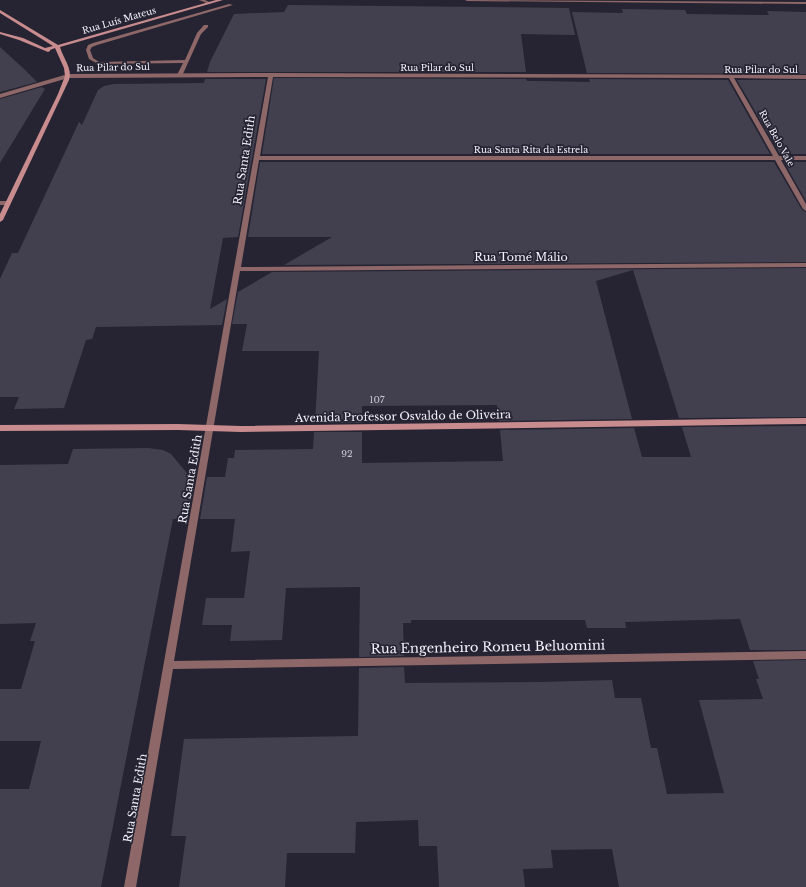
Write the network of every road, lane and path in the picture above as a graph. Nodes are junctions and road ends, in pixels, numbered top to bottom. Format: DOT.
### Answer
graph roads {
  1 [pos="201,0"];
  2 [pos="221,0"];
  3 [pos="467,0"];
  4 [pos="612,1"];
  5 [pos="209,3"];
  6 [pos="806,3"];
  7 [pos="231,5"];
  8 [pos="0,11"];
  9 [pos="131,25"];
  10 [pos="206,26"];
  11 [pos="139,32"];
  12 [pos="0,33"];
  13 [pos="8,35"];
  14 [pos="0,36"];
  15 [pos="56,46"];
  16 [pos="44,50"];
  17 [pos="58,54"];
  18 [pos="185,61"];
  19 [pos="180,75"];
  20 [pos="270,75"];
  21 [pos="68,76"];
  22 [pos="731,77"];
  23 [pos="806,77"];
  24 [pos="0,96"];
  25 [pos="256,158"];
  26 [pos="777,158"];
  27 [pos="806,158"];
  28 [pos="0,203"];
  29 [pos="8,203"];
  30 [pos="806,209"];
  31 [pos="0,220"];
  32 [pos="806,264"];
  33 [pos="237,269"];
  34 [pos="806,422"];
  35 [pos="0,428"];
  36 [pos="209,428"];
  37 [pos="806,655"];
  38 [pos="170,665"];
  39 [pos="130,887"];
  1 -- 5 [label="street"];
  2 -- 5 [label="main road, Rua Luís Mateus"];
  3 -- 4 [label="street"];
  4 -- 6 [label="street"];
  5 -- 9 [label="main road, Rua Luís Mateus"];
  7 -- 11 [label="street"];
  8 -- 15 [label="main road"];
  9 -- 11 [label="street"];
  9 -- 15 [label="main road, Rua Luís Mateus"];
  10 -- 18 [label="street"];
  11 -- 18 [label="street"];
  12 -- 13 [label="main road"];
  13 -- 14 [label="main road"];
  13 -- 16 [label="main road"];
  15 -- 16 [label="main road, Rua Luís Mateus"];
  15 -- 17 [label="main road"];
  16 -- 17 [label="main road"];
  17 -- 21 [label="main road"];
  18 -- 19 [label="street"];
  19 -- 20 [label="street, Rua Pilar do Sul"];
  19 -- 21 [label="street, Rua Pilar do Sul"];
  20 -- 22 [label="street, Rua Pilar do Sul"];
  20 -- 25 [label="street, Rua Santa Edith"];
  21 -- 24 [label="street, Rua Pilar do Sul"];
  21 -- 29 [label="main road"];
  22 -- 23 [label="street, Rua Pilar do Sul"];
  22 -- 26 [label="street, Rua Belo Vale"];
  25 -- 26 [label="street, Rua Santa Rita da Estrela"];
  25 -- 33 [label="street, Rua Santa Edith"];
  26 -- 27 [label="street, Rua Santa Rita da Estrela"];
  26 -- 30 [label="street, Rua Belo Vale"];
  28 -- 29 [label="street"];
  29 -- 31 [label="main road"];
  32 -- 33 [label="street, Rua Tomé Málio"];
  33 -- 36 [label="street, Rua Santa Edith"];
  34 -- 36 [label="main road, Avenida Professor Osvaldo de Oliveira"];
  35 -- 36 [label="main road, Avenida Professor Osvaldo de Oliveira"];
  36 -- 38 [label="street, Rua Santa Edith"];
  37 -- 38 [label="street, Rua Engenheiro Romeu Beluomini"];
  38 -- 39 [label="street, Rua Santa Edith"];
}
